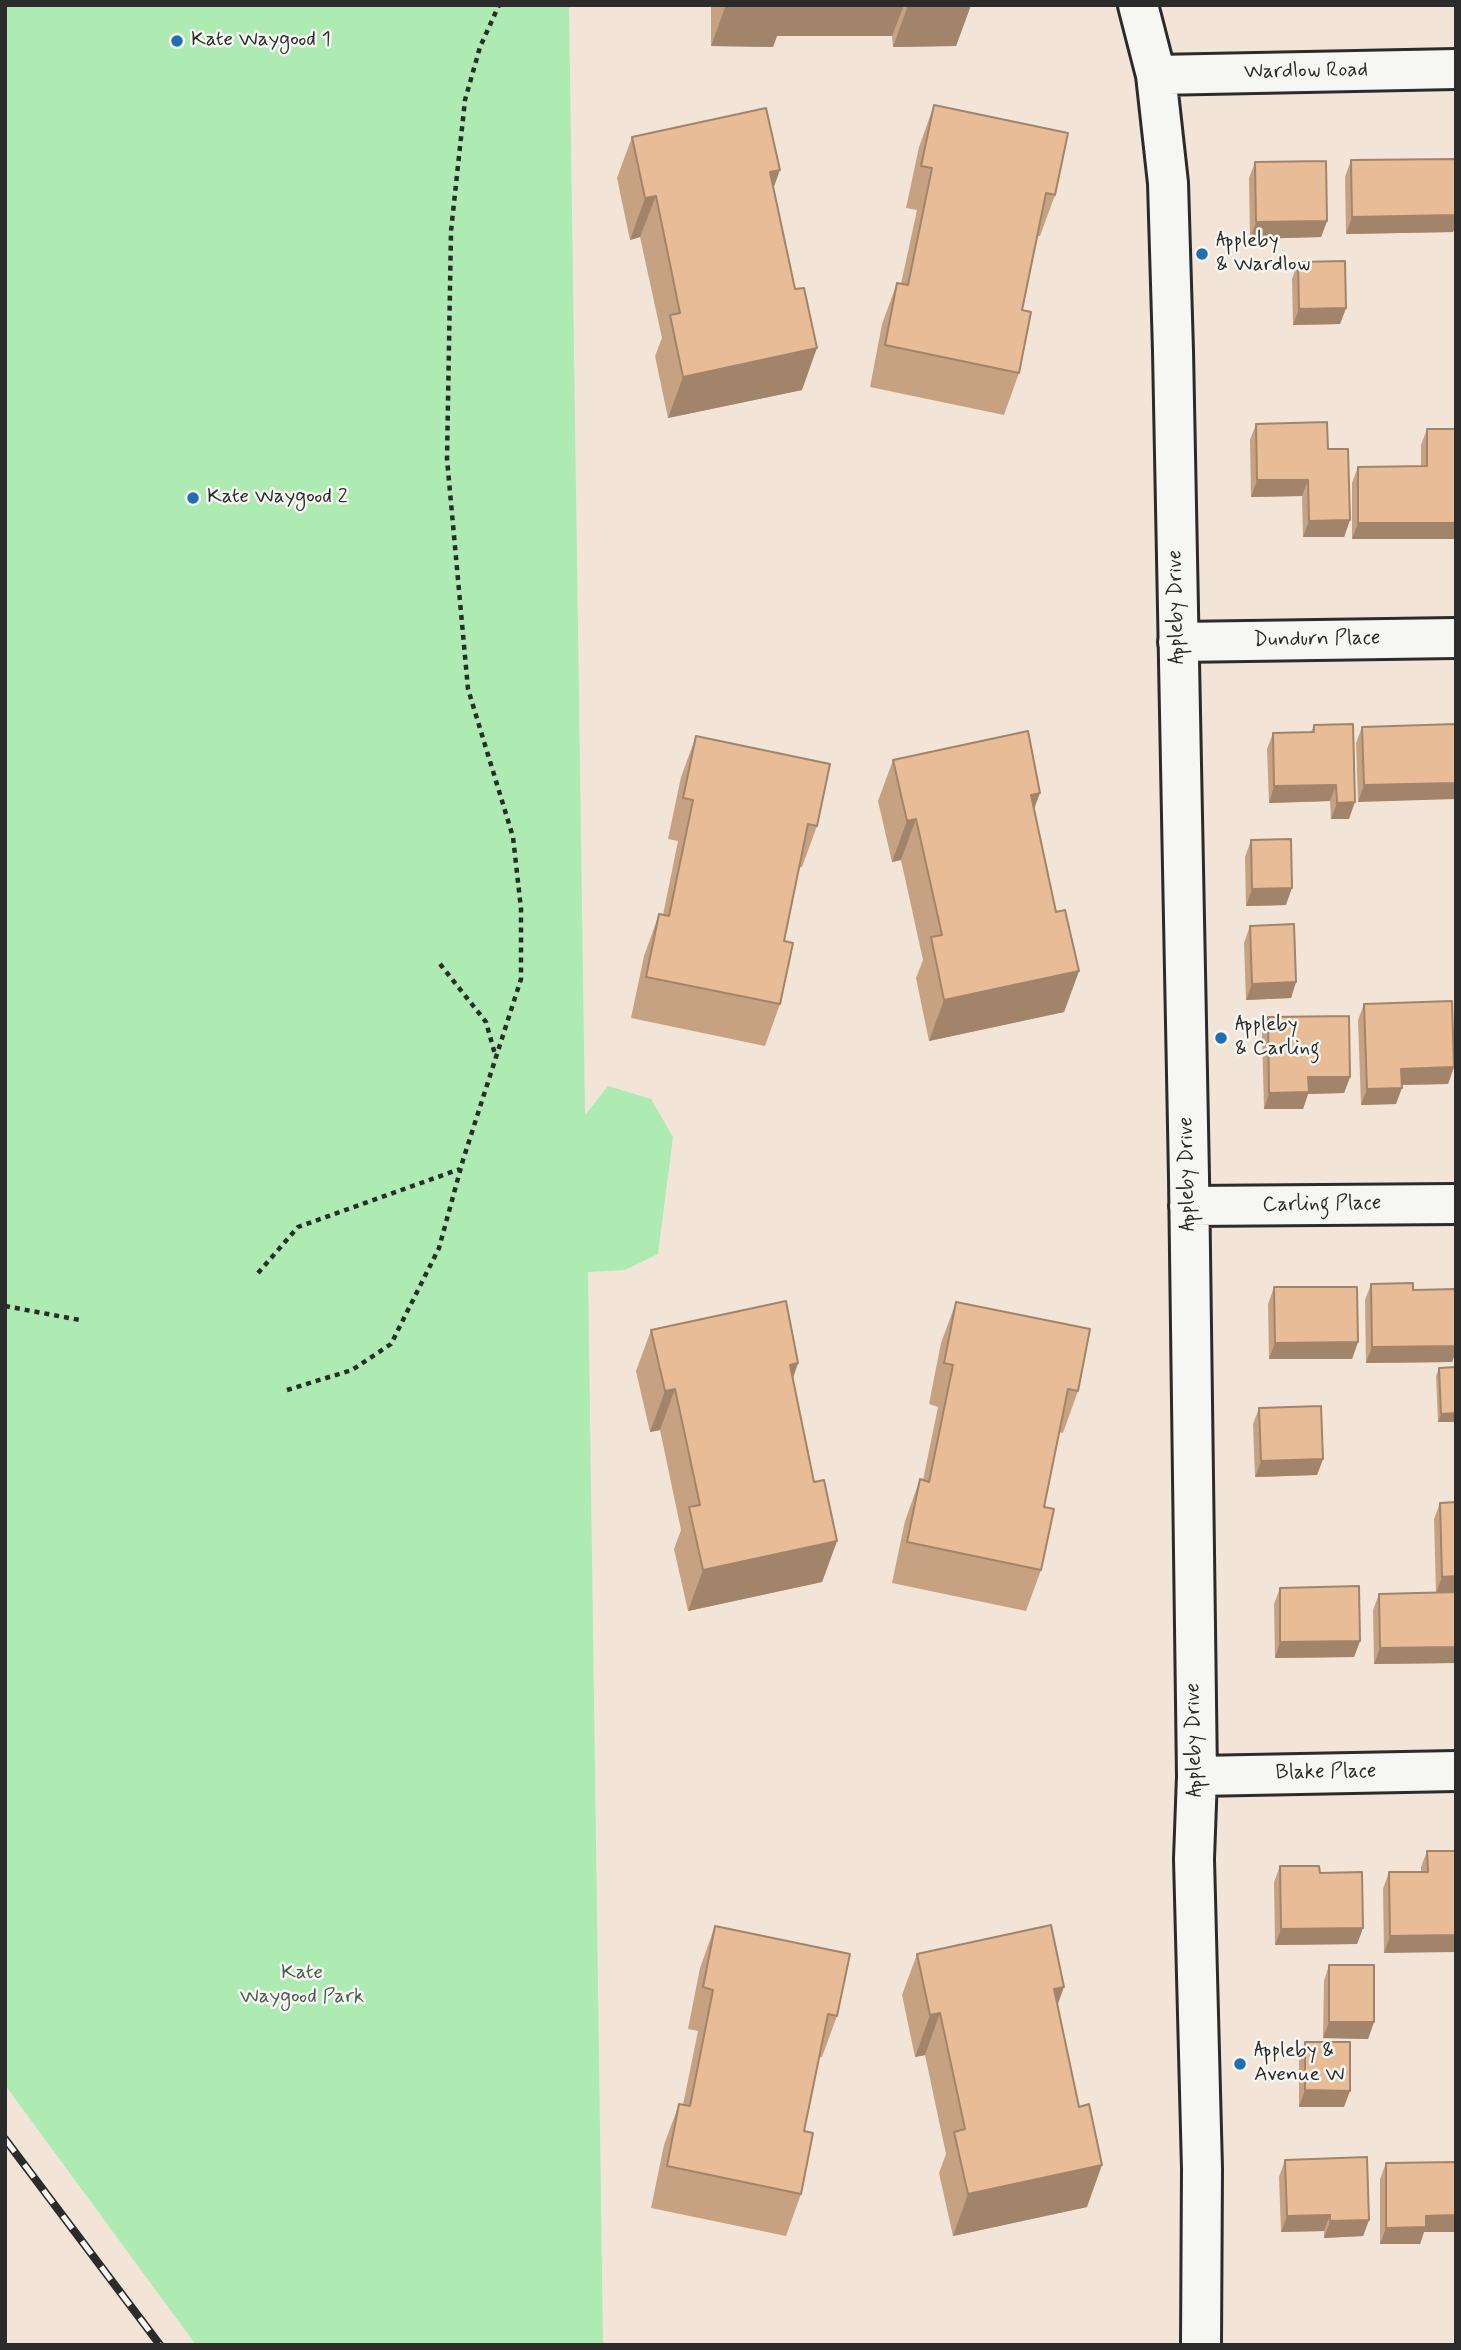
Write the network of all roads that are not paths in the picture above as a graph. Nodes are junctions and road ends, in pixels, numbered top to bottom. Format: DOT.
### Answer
graph roads {
  1 [pos="1138,5"];
  2 [pos="1456,69"];
  3 [pos="1156,75"];
  4 [pos="1456,638"];
  5 [pos="1178,642"];
  6 [pos="1456,1203"];
  7 [pos="1189,1206"];
  8 [pos="1456,1771"];
  9 [pos="1197,1776"];
  10 [pos="1201,2345"];
  1 -- 3 [label="street, Appleby Drive"];
  2 -- 3 [label="street, Wardlow Road"];
  3 -- 5 [label="street, Appleby Drive"];
  4 -- 5 [label="street, Dundurn Place"];
  5 -- 7 [label="street, Appleby Drive"];
  6 -- 7 [label="street, Carling Place"];
  7 -- 9 [label="street, Appleby Drive"];
  8 -- 9 [label="street, Blake Place"];
  9 -- 10 [label="street, Appleby Drive"];
}
